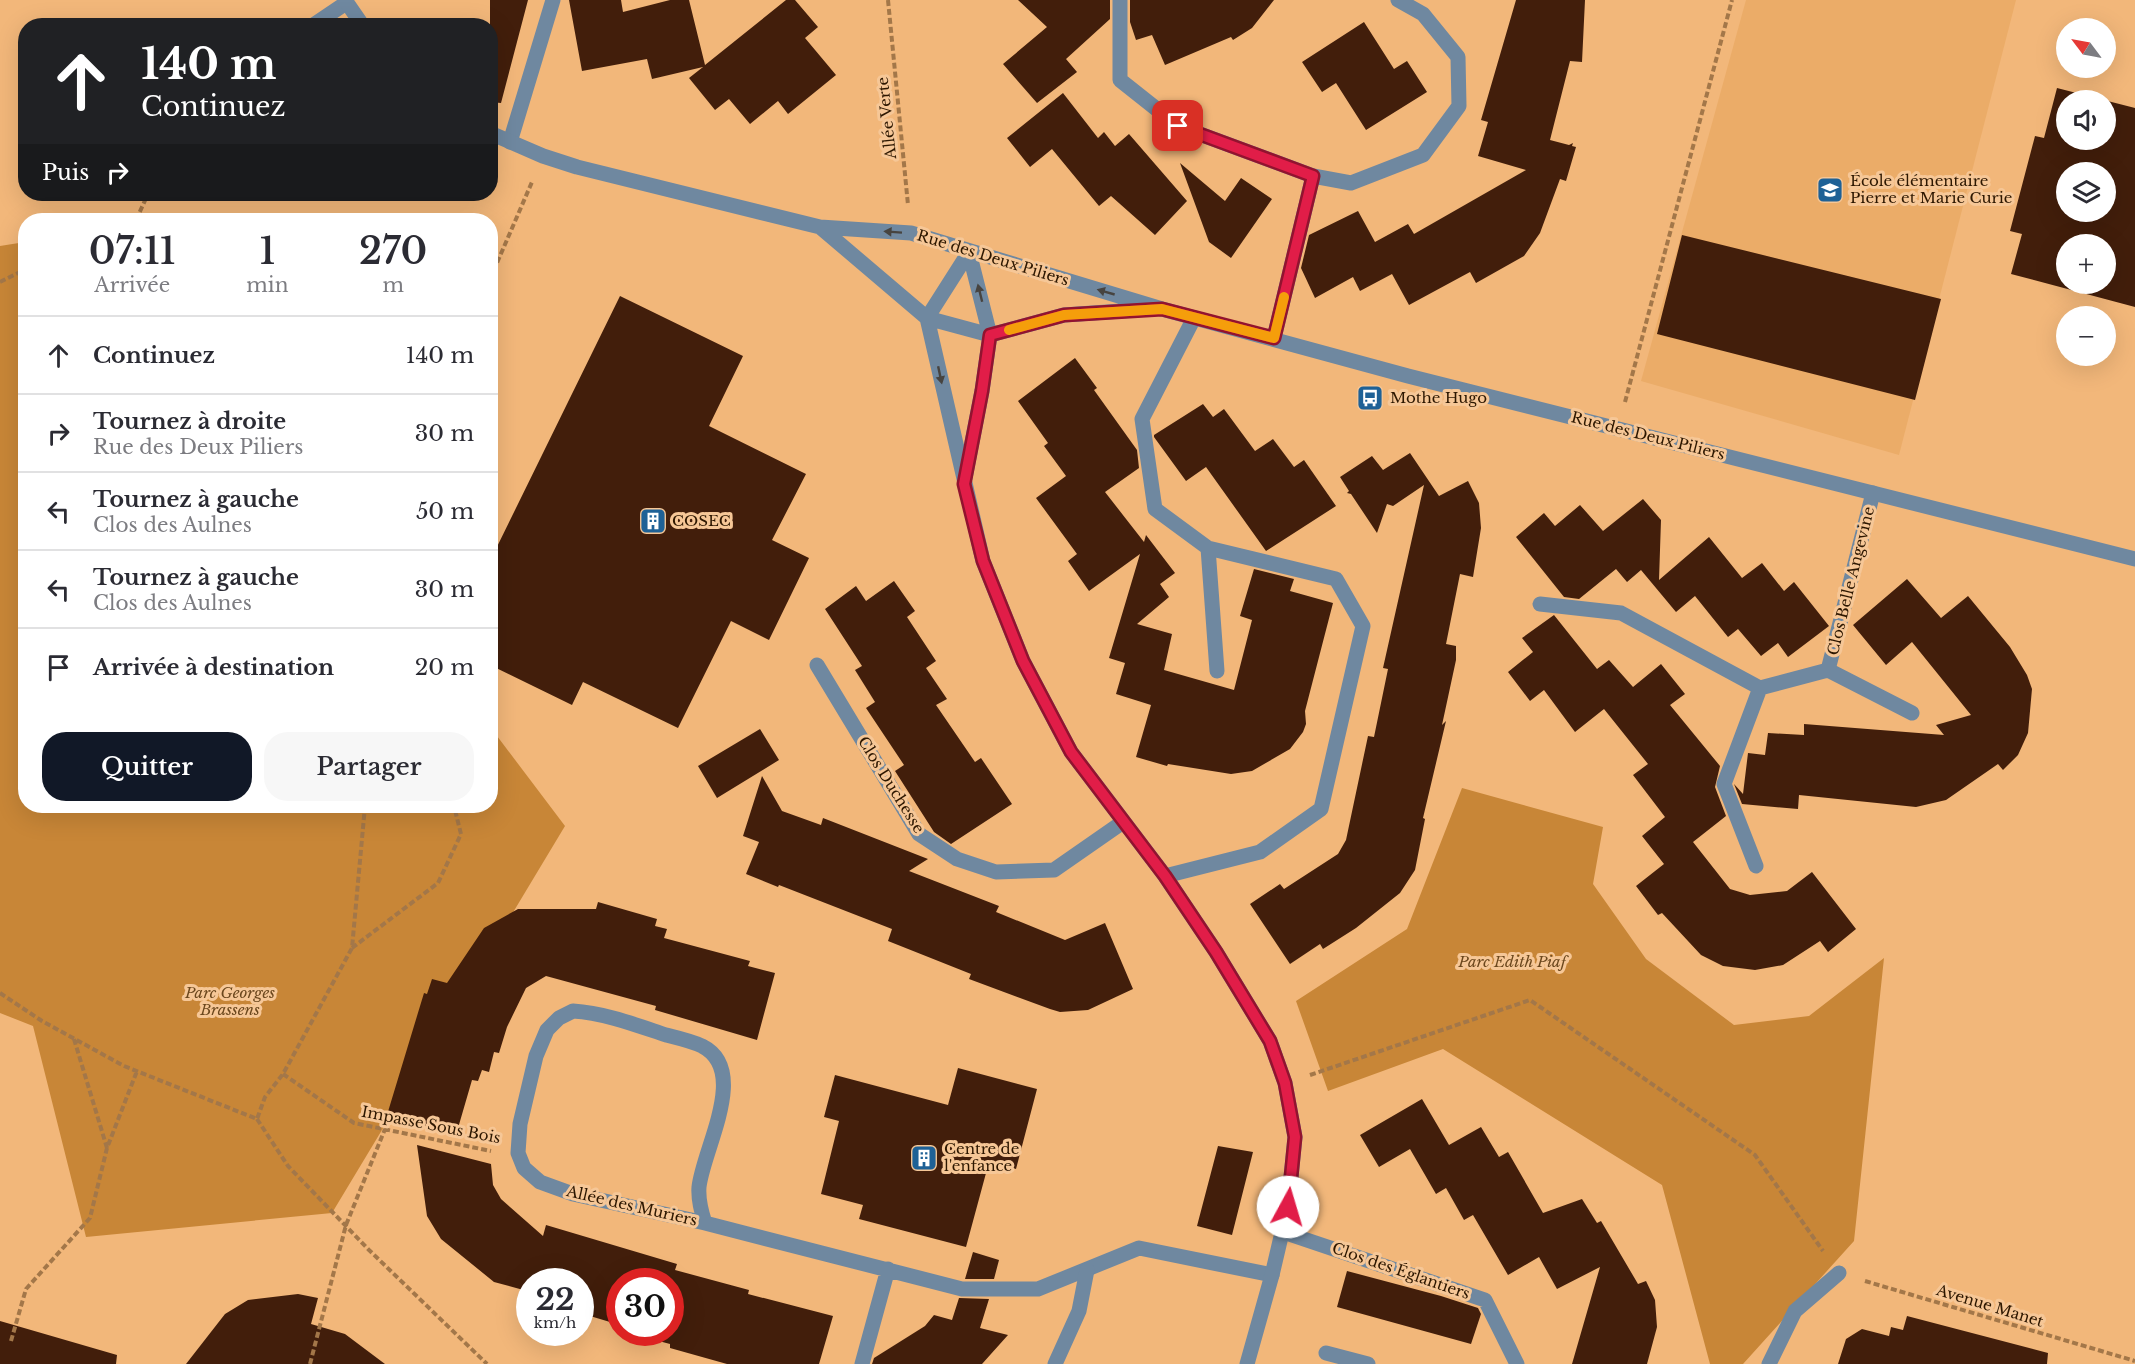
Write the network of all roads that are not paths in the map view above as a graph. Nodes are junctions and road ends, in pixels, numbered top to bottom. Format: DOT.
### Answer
graph roads {
  1 [pos="553,0"];
  2 [pos="1120,0"];
  3 [pos="1398,0"];
  4 [pos="346,1"];
  5 [pos="323,18"];
  6 [pos="358,18"];
  7 [pos="498,137"];
  8 [pos="510,142"];
  9 [pos="1313,176"];
  10 [pos="820,227"];
  11 [pos="969,252"];
  12 [pos="1162,309"];
  13 [pos="927,318"];
  14 [pos="1194,318"];
  15 [pos="990,335"];
  16 [pos="1274,338"];
  17 [pos="964,484"];
  18 [pos="1873,493"];
  19 [pos="1208,548"];
  20 [pos="2135,559"];
  21 [pos="1540,604"];
  22 [pos="817,665"];
  23 [pos="1828,670"];
  24 [pos="1217,671"];
  25 [pos="1760,688"];
  26 [pos="1912,713"];
  27 [pos="1123,822"];
  28 [pos="1756,866"];
  29 [pos="1165,876"];
  30 [pos="705,1223"];
  31 [pos="1283,1232"];
  32 [pos="888,1269"];
  33 [pos="1087,1270"];
  34 [pos="1839,1273"];
  35 [pos="1272,1275"];
  36 [pos="1326,1353"];
  37 [pos="861,1364"];
  38 [pos="1055,1364"];
  39 [pos="1247,1364"];
  40 [pos="1368,1364"];
  41 [pos="1517,1364"];
  42 [pos="1769,1364"];
  1 -- 8 [label="street"];
  2 -- 9 [label="street"];
  3 -- 9 [label="street"];
  4 -- 5 [label="street"];
  4 -- 6 [label="street"];
  7 -- 8 [label="street, Rue des Deux Piliers"];
  8 -- 10 [label="street, Rue des Deux Piliers"];
  9 -- 16 [label="street"];
  11 -- 10 [label="street, Rue des Deux Piliers, one-way"];
  10 -- 13 [label="street, Rue des Deux Piliers"];
  12 -- 11 [label="street, Rue des Deux Piliers, one-way"];
  11 -- 13 [label="street"];
  15 -- 11 [label="street, one-way"];
  12 -- 14 [label="street, Rue des Deux Piliers"];
  12 -- 15 [label="street, Rue des Deux Piliers"];
  13 -- 15 [label="street, Rue des Deux Piliers"];
  13 -- 17 [label="street, one-way"];
  14 -- 16 [label="street, Rue des Deux Piliers"];
  14 -- 19 [label="street"];
  15 -- 17 [label="street"];
  16 -- 18 [label="street, Rue des Deux Piliers"];
  17 -- 27 [label="street"];
  18 -- 20 [label="street, Rue des Deux Piliers"];
  18 -- 23 [label="street, Clos Belle Angevine"];
  19 -- 24 [label="street"];
  19 -- 29 [label="street"];
  21 -- 25 [label="street"];
  22 -- 27 [label="street, Clos Duchesse"];
  23 -- 25 [label="street, Clos Belle Angevine"];
  23 -- 26 [label="street, Clos Belle Angevine"];
  25 -- 28 [label="street"];
  27 -- 29 [label="street"];
  29 -- 31 [label="street"];
  30 -- 30 [label="street, Allée des Muriers"];
  30 -- 32 [label="street, Allée des Muriers"];
  31 -- 35 [label="street"];
  31 -- 41 [label="street, Clos des Églantiers"];
  32 -- 33 [label="street, Allée des Muriers"];
  32 -- 37 [label="street"];
  33 -- 35 [label="street, Allée des Muriers"];
  33 -- 38 [label="street"];
  34 -- 42 [label="street"];
  35 -- 39 [label="street"];
  36 -- 40 [label="street"];
}
